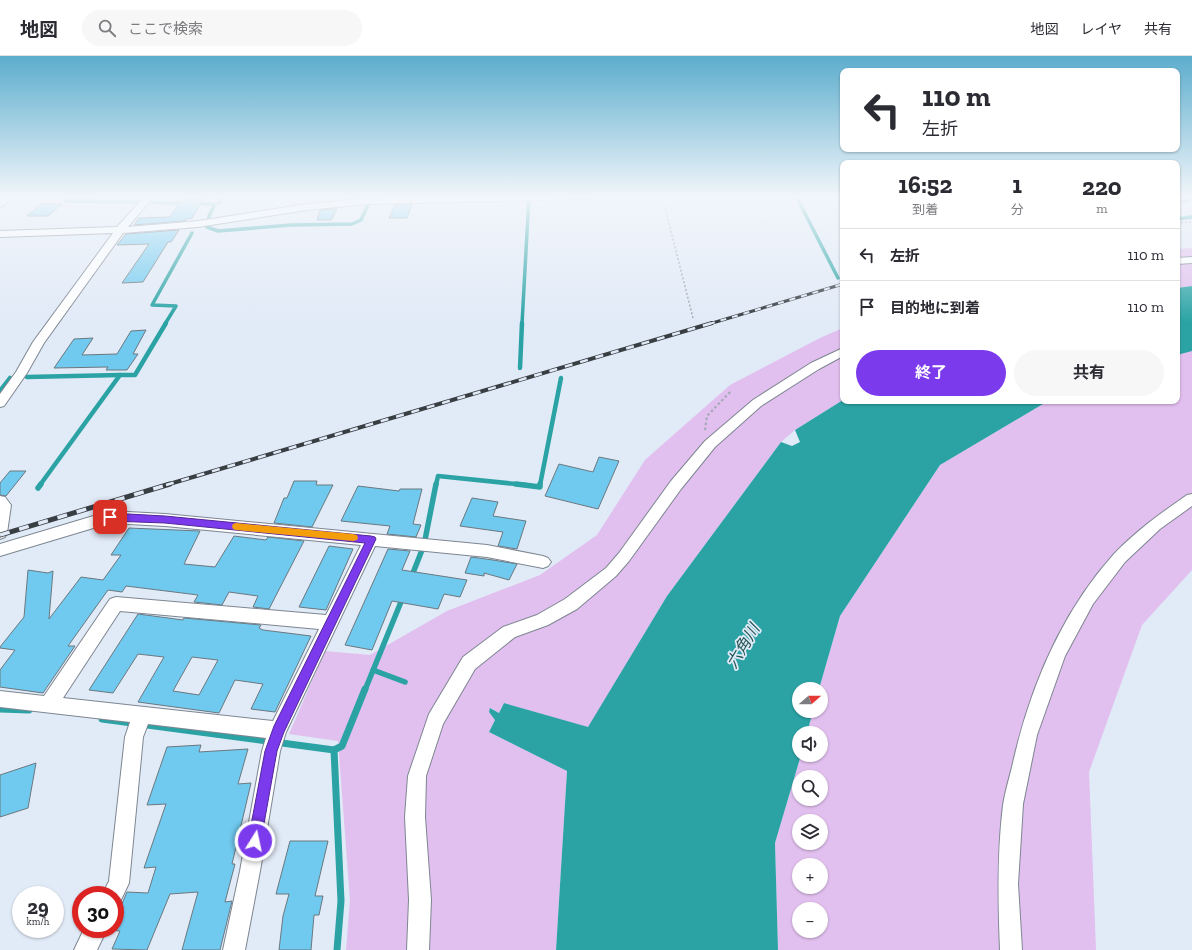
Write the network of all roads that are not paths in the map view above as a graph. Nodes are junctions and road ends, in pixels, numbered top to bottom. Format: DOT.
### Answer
graph roads {
  1 [pos="114,238"];
  2 [pos="1192,260"];
  3 [pos="1180,261"];
  4 [pos="840,354"];
  5 [pos="0,402"];
  6 [pos="1192,499"];
  7 [pos="0,502"];
  8 [pos="0,533"];
  9 [pos="371,539"];
  10 [pos="0,550"];
  11 [pos="543,562"];
  12 [pos="331,623"];
  13 [pos="0,699"];
  14 [pos="49,704"];
  15 [pos="139,724"];
  16 [pos="275,740"];
  17 [pos="118,886"];
  18 [pos="91,938"];
  19 [pos="85,950"];
  20 [pos="234,950"];
  21 [pos="418,950"];
  22 [pos="1010,950"];
  1 -- 5 [label="street"];
  2 -- 3 [label="street"];
  4 -- 21 [label="street"];
  6 -- 22 [label="street"];
  7 -- 8 [label="street"];
  9 -- 10 [label="street"];
  9 -- 11 [label="street"];
  9 -- 12 [label="street"];
  12 -- 14 [label="street"];
  12 -- 16 [label="street"];
  13 -- 14 [label="street"];
  14 -- 15 [label="street"];
  15 -- 16 [label="street"];
  15 -- 17 [label="street"];
  16 -- 20 [label="street"];
  18 -- 19 [label="street"];
}
